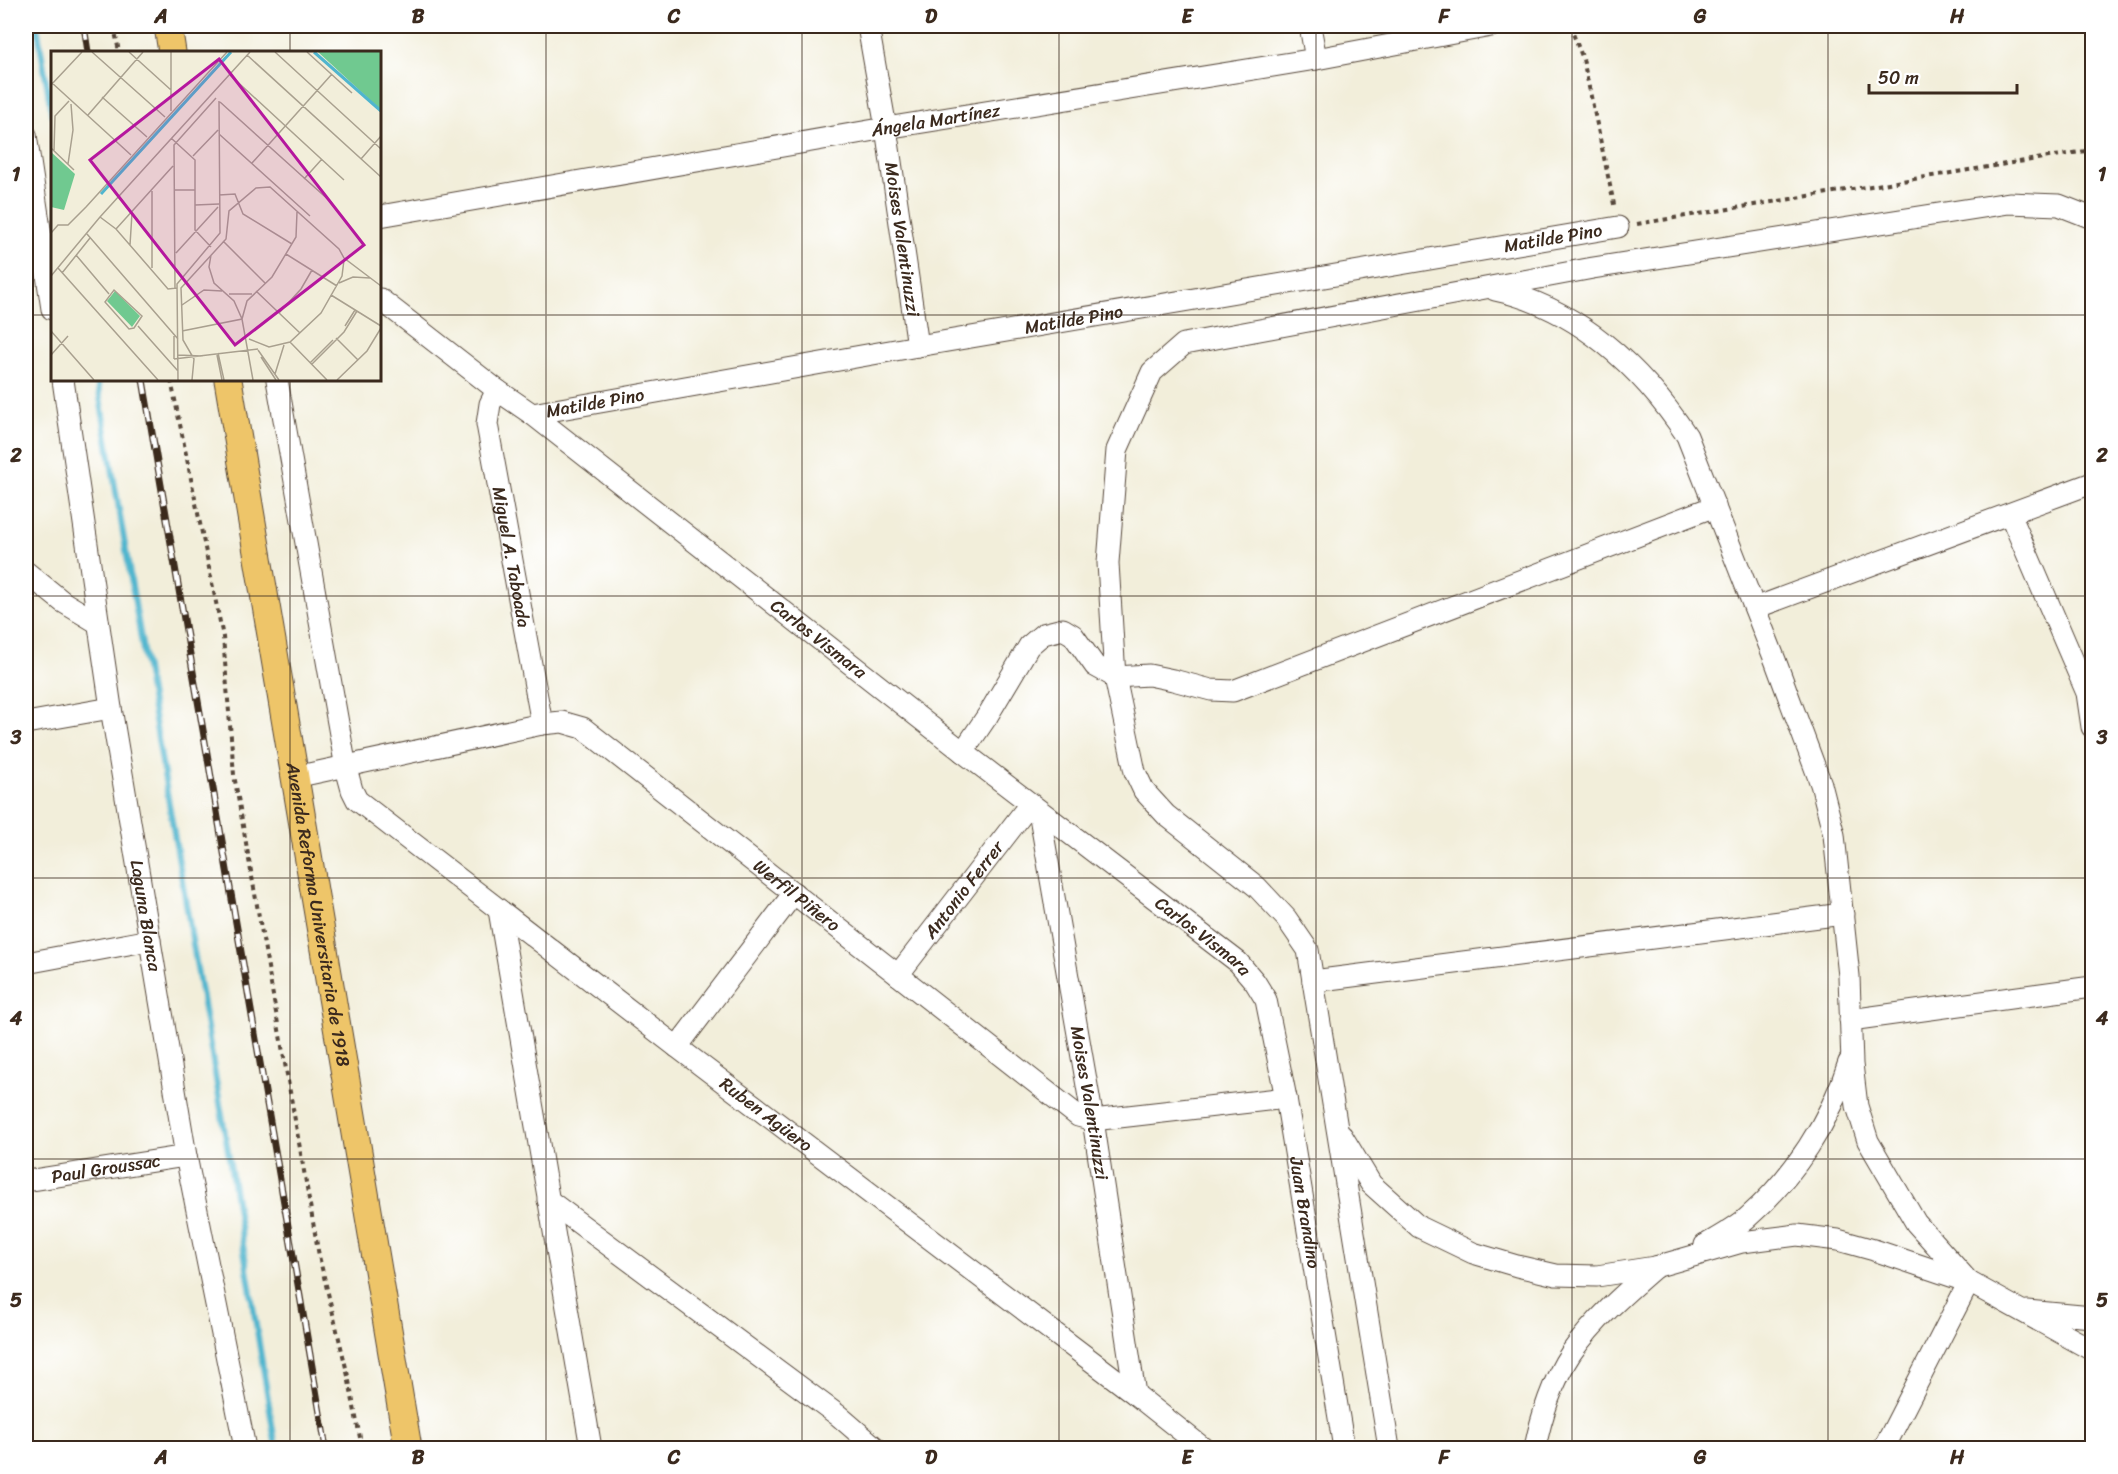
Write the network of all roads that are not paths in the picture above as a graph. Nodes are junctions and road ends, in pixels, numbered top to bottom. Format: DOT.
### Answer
graph roads {
  1 [pos="168,26"];
  2 [pos="868,26"];
  3 [pos="1310,26"];
  4 [pos="1491,26"];
  5 [pos="172,51"];
  6 [pos="1316,59"];
  7 [pos="886,128"];
  8 [pos="26,135"];
  9 [pos="381,216"];
  10 [pos="2092,218"];
  11 [pos="1618,227"];
  12 [pos="1485,288"];
  13 [pos="381,300"];
  14 [pos="51,302"];
  15 [pos="918,346"];
  16 [pos="63,381"];
  17 [pos="228,381"];
  18 [pos="277,381"];
  19 [pos="497,390"];
  20 [pos="532,414"];
  21 [pos="2092,483"];
  22 [pos="1714,506"];
  23 [pos="2010,514"];
  24 [pos="26,572"];
  25 [pos="1755,608"];
  26 [pos="98,623"];
  27 [pos="1115,677"];
  28 [pos="111,708"];
  29 [pos="26,723"];
  30 [pos="542,724"];
  31 [pos="2092,727"];
  32 [pos="963,752"];
  33 [pos="346,768"];
  34 [pos="295,777"];
  35 [pos="1035,807"];
  36 [pos="794,893"];
  37 [pos="500,910"];
  38 [pos="1843,914"];
  39 [pos="150,940"];
  40 [pos="26,963"];
  41 [pos="898,975"];
  42 [pos="1313,981"];
  43 [pos="1255,982"];
  44 [pos="2092,987"];
  45 [pos="1850,1020"];
  46 [pos="677,1047"];
  47 [pos="1851,1055"];
  48 [pos="1286,1098"];
  49 [pos="1093,1120"];
  50 [pos="1337,1128"];
  51 [pos="186,1156"];
  52 [pos="26,1181"];
  53 [pos="548,1200"];
  54 [pos="1684,1259"];
  55 [pos="1655,1267"];
  56 [pos="1969,1282"];
  57 [pos="2019,1310"];
  58 [pos="2092,1317"];
  59 [pos="2054,1329"];
  60 [pos="2092,1333"];
  61 [pos="2092,1350"];
  62 [pos="1135,1394"];
  63 [pos="245,1449"];
  64 [pos="408,1449"];
  65 [pos="591,1449"];
  66 [pos="876,1449"];
  67 [pos="1203,1449"];
  68 [pos="1344,1449"];
  69 [pos="1389,1449"];
  70 [pos="1536,1449"];
  71 [pos="1884,1449"];
  1 -- 5 [label="main road"];
  2 -- 7 [label="street, Moises Valentinuzzi"];
  3 -- 6 [label="street"];
  4 -- 6 [label="street, Ángela Martínez"];
  6 -- 7 [label="street, Ángela Martínez"];
  7 -- 9 [label="street, Ángela Martínez"];
  7 -- 15 [label="street, Moises Valentinuzzi"];
  8 -- 14 [label="street"];
  10 -- 12 [label="street"];
  11 -- 15 [label="street, Matilde Pino"];
  12 -- 22 [label="street"];
  12 -- 27 [label="street"];
  13 -- 19 [label="street, Carlos Vismara"];
  15 -- 20 [label="street, Matilde Pino"];
  16 -- 26 [label="street, Laguna Blanca"];
  17 -- 34 [label="main road, Avenida Reforma Universitaria de 1918"];
  18 -- 33 [label="street"];
  19 -- 20 [label="street, Carlos Vismara"];
  19 -- 30 [label="street, Miguel A. Taboada"];
  20 -- 32 [label="street, Carlos Vismara"];
  21 -- 23 [label="street"];
  22 -- 25 [label="street"];
  22 -- 27 [label="street"];
  23 -- 25 [label="street"];
  23 -- 31 [label="street"];
  24 -- 26 [label="street"];
  25 -- 38 [label="street"];
  26 -- 28 [label="street, Laguna Blanca"];
  27 -- 32 [label="street"];
  27 -- 42 [label="street"];
  28 -- 29 [label="street"];
  28 -- 39 [label="street, Laguna Blanca"];
  30 -- 33 [label="street, Werfil Piñero"];
  30 -- 36 [label="street, Werfil Piñero"];
  32 -- 35 [label="street, Carlos Vismara"];
  33 -- 34 [label="street, Werfil Piñero"];
  33 -- 37 [label="street, Ruben Agüero"];
  34 -- 64 [label="main road, Avenida Reforma Universitaria de 1918"];
  35 -- 41 [label="street, Antonio Ferrer"];
  35 -- 43 [label="street, Carlos Vismara"];
  35 -- 49 [label="street, Moises Valentinuzzi"];
  36 -- 41 [label="street, Werfil Piñero"];
  36 -- 46 [label="street"];
  37 -- 46 [label="street, Ruben Agüero"];
  37 -- 53 [label="street"];
  38 -- 42 [label="street"];
  38 -- 45 [label="street"];
  39 -- 40 [label="street"];
  39 -- 51 [label="street, Laguna Blanca"];
  41 -- 49 [label="street, Werfil Piñero"];
  42 -- 50 [label="street"];
  43 -- 48 [label="street, Juan Brandino"];
  44 -- 45 [label="street"];
  45 -- 47 [label="street"];
  46 -- 62 [label="street, Ruben Agüero"];
  47 -- 54 [label="street"];
  47 -- 56 [label="street"];
  48 -- 49 [label="street"];
  48 -- 68 [label="street, Juan Brandino"];
  49 -- 62 [label="street, Moises Valentinuzzi"];
  50 -- 55 [label="street"];
  50 -- 69 [label="street"];
  51 -- 52 [label="street, Paul Groussac"];
  51 -- 63 [label="street, Laguna Blanca"];
  53 -- 65 [label="street"];
  53 -- 66 [label="street"];
  54 -- 55 [label="street"];
  54 -- 56 [label="street"];
  55 -- 70 [label="street"];
  56 -- 57 [label="street"];
  56 -- 71 [label="street"];
  57 -- 58 [label="street"];
  57 -- 59 [label="street"];
  59 -- 60 [label="street"];
  59 -- 61 [label="street"];
  62 -- 67 [label="street, Ruben Agüero"];
}
